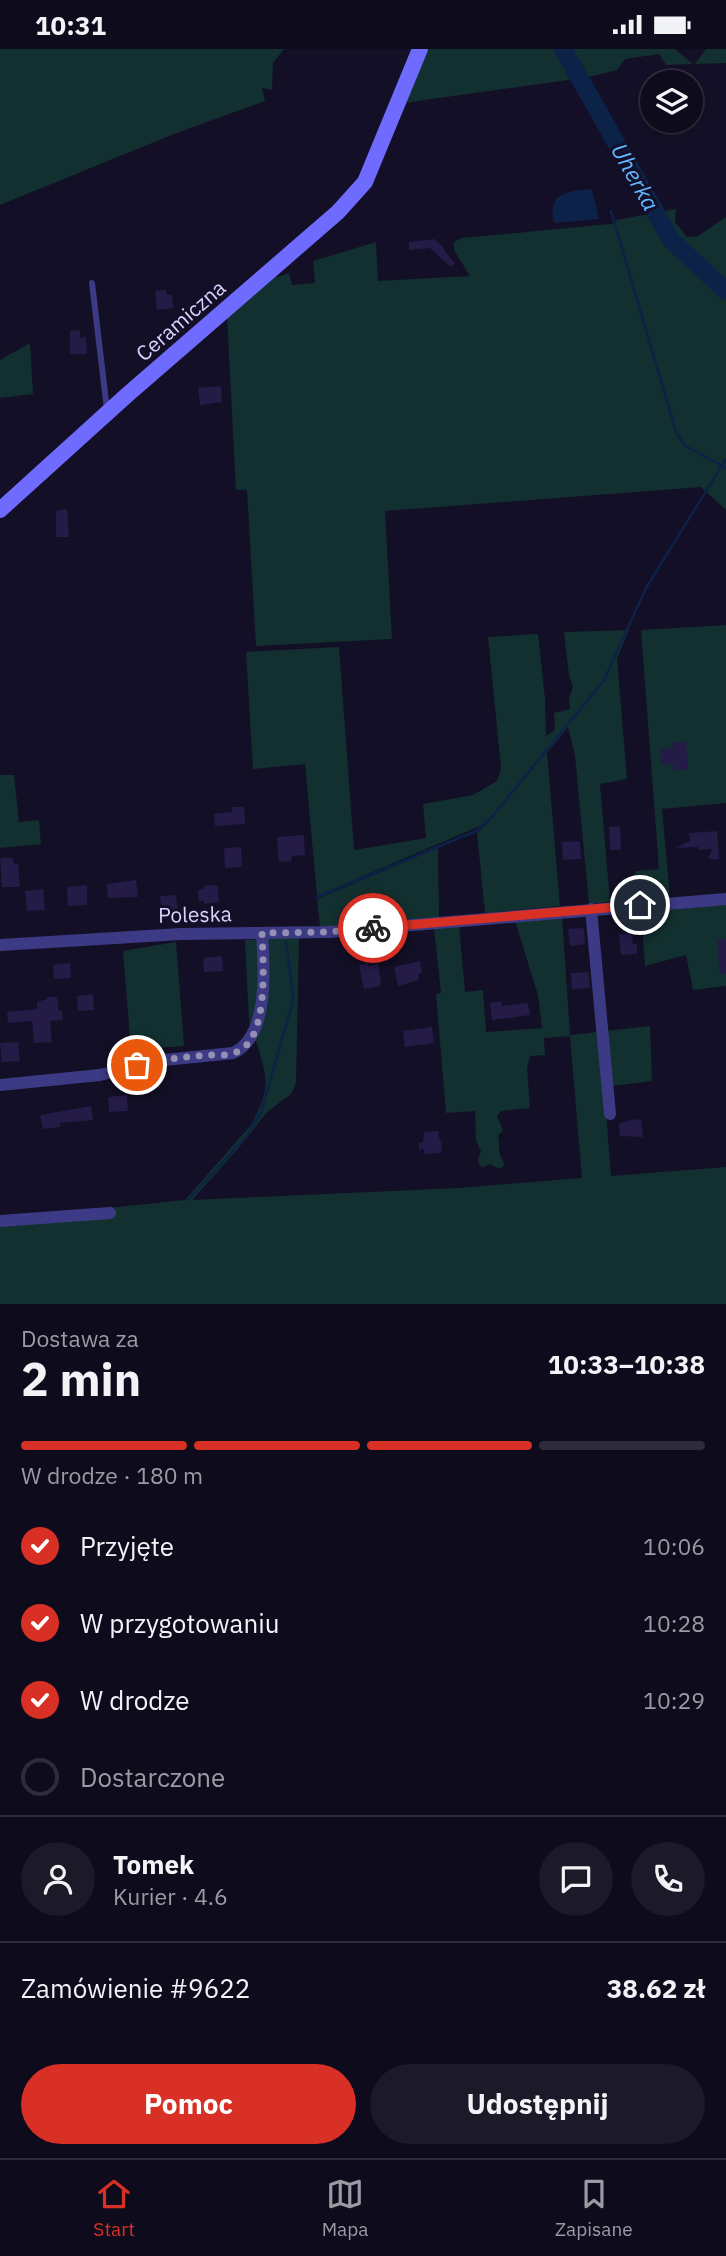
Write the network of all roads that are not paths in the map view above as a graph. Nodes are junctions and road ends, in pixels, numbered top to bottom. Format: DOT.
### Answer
graph roads {
  1 [pos="420,49"];
  2 [pos="92,283"];
  3 [pos="107,412"];
  4 [pos="0,510"];
  5 [pos="726,899"];
  6 [pos="591,909"];
  7 [pos="262,933"];
  8 [pos="0,945"];
  9 [pos="0,1085"];
  10 [pos="610,1114"];
  11 [pos="110,1213"];
  12 [pos="0,1221"];
  1 -- 3 [label="street, Ceramiczna"];
  2 -- 3 [label="lane"];
  3 -- 4 [label="street, Ceramiczna"];
  5 -- 6 [label="street, Poleska"];
  6 -- 7 [label="street, Poleska"];
  6 -- 10 [label="street"];
  7 -- 8 [label="street, Poleska"];
  7 -- 9 [label="street"];
  11 -- 12 [label="street"];
}
